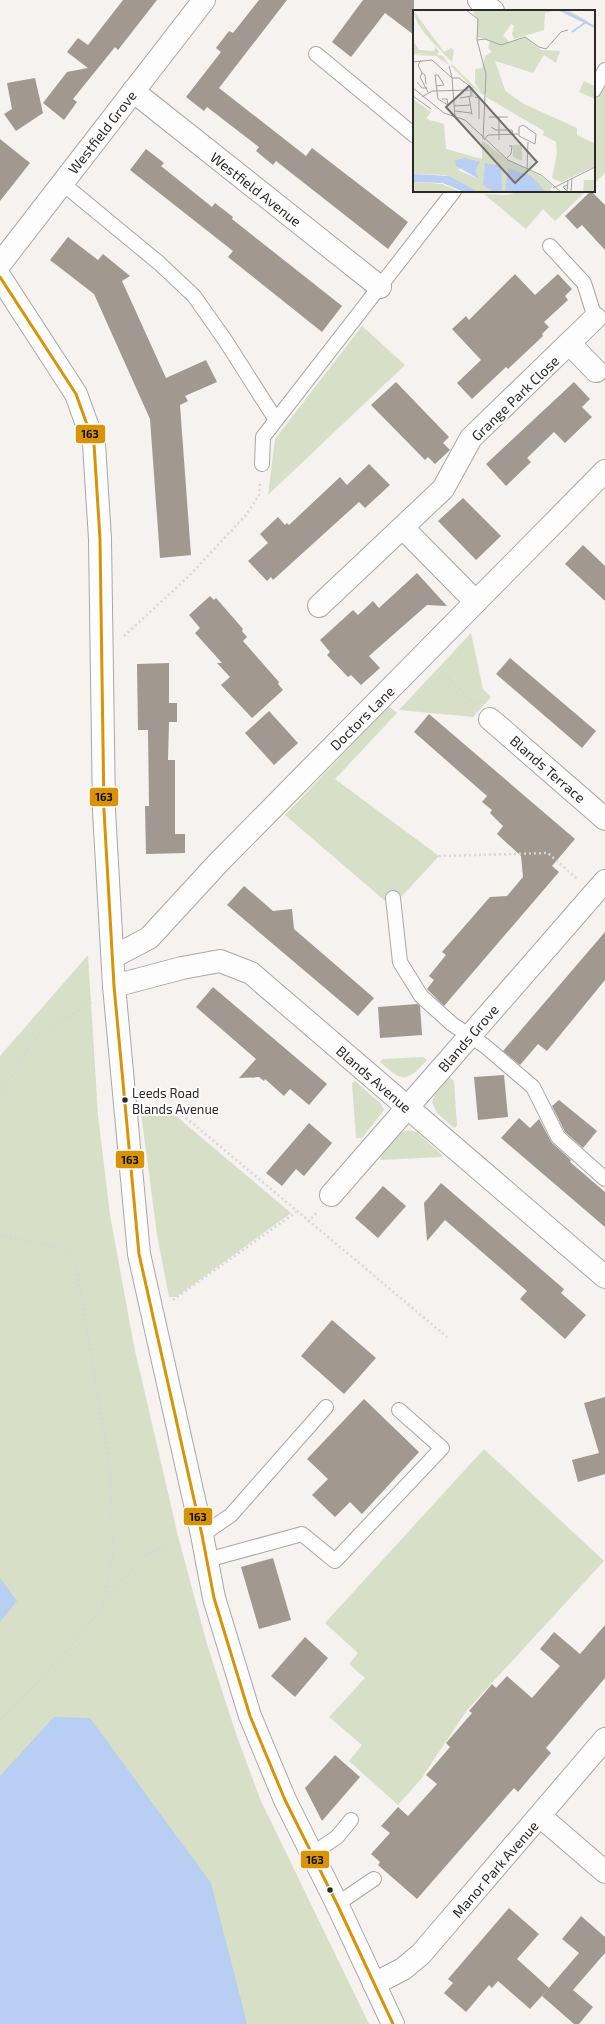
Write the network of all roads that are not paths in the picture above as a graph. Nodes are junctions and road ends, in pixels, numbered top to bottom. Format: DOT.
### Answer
graph roads {
  1 [pos="204,0"];
  2 [pos="479,0"];
  3 [pos="492,10"];
  4 [pos="316,54"];
  5 [pos="605,70"];
  6 [pos="595,88"];
  7 [pos="133,91"];
  8 [pos="413,134"];
  9 [pos="62,183"];
  10 [pos="453,192"];
  11 [pos="550,246"];
  12 [pos="0,264"];
  13 [pos="0,277"];
  14 [pos="380,287"];
  15 [pos="595,318"];
  16 [pos="570,344"];
  17 [pos="596,371"];
  18 [pos="276,420"];
  19 [pos="262,464"];
  20 [pos="601,482"];
  21 [pos="402,528"];
  22 [pos="476,602"];
  23 [pos="319,606"];
  24 [pos="490,719"];
  25 [pos="605,819"];
  26 [pos="599,887"];
  27 [pos="393,898"];
  28 [pos="113,957"];
  29 [pos="114,986"];
  30 [pos="470,1035"];
  31 [pos="407,1108"];
  32 [pos="605,1179"];
  33 [pos="331,1195"];
  34 [pos="605,1277"];
  35 [pos="326,1407"];
  36 [pos="399,1410"];
  37 [pos="202,1535"];
  38 [pos="207,1560"];
  39 [pos="605,1739"];
  40 [pos="540,1816"];
  41 [pos="351,1820"];
  42 [pos="312,1854"];
  43 [pos="605,1872"];
  44 [pos="374,1879"];
  45 [pos="337,1904"];
  46 [pos="374,1984"];
  47 [pos="393,2024"];
  1 -- 7 [label="street, Westfield Grove"];
  2 -- 3 [label="street"];
  4 -- 8 [label="lane"];
  5 -- 6 [label="lane"];
  7 -- 9 [label="street, Westfield Grove"];
  7 -- 14 [label="street, Westfield Avenue"];
  9 -- 12 [label="street, Westfield Grove"];
  9 -- 18 [label="lane"];
  10 -- 14 [label="lane"];
  11 -- 15 [label="lane"];
  13 -- 28 [label="street"];
  14 -- 18 [label="lane"];
  15 -- 16 [label="street, Grange Park Close"];
  16 -- 17 [label="street, Grange Park Close"];
  16 -- 21 [label="street, Grange Park Close"];
  18 -- 19 [label="lane"];
  20 -- 22 [label="street, Doctors Lane"];
  21 -- 22 [label="street"];
  21 -- 23 [label="street, Grange Park Close"];
  22 -- 28 [label="street, Doctors Lane"];
  24 -- 25 [label="street, Blands Terrace"];
  26 -- 30 [label="street, Blands Grove"];
  27 -- 30 [label="lane"];
  28 -- 29 [label="street"];
  29 -- 31 [label="street, Blands Avenue"];
  29 -- 37 [label="street"];
  30 -- 31 [label="street, Blands Grove"];
  30 -- 32 [label="lane"];
  31 -- 33 [label="street, Blands Grove"];
  31 -- 34 [label="street, Blands Avenue"];
  35 -- 37 [label="lane"];
  36 -- 38 [label="lane"];
  37 -- 38 [label="street"];
  38 -- 42 [label="street"];
  39 -- 40 [label="street, Manor Park Avenue"];
  40 -- 43 [label="street"];
  40 -- 46 [label="street, Manor Park Avenue"];
  41 -- 42 [label="lane"];
  42 -- 45 [label="street"];
  44 -- 45 [label="lane"];
  45 -- 46 [label="street"];
  46 -- 47 [label="street"];
}
